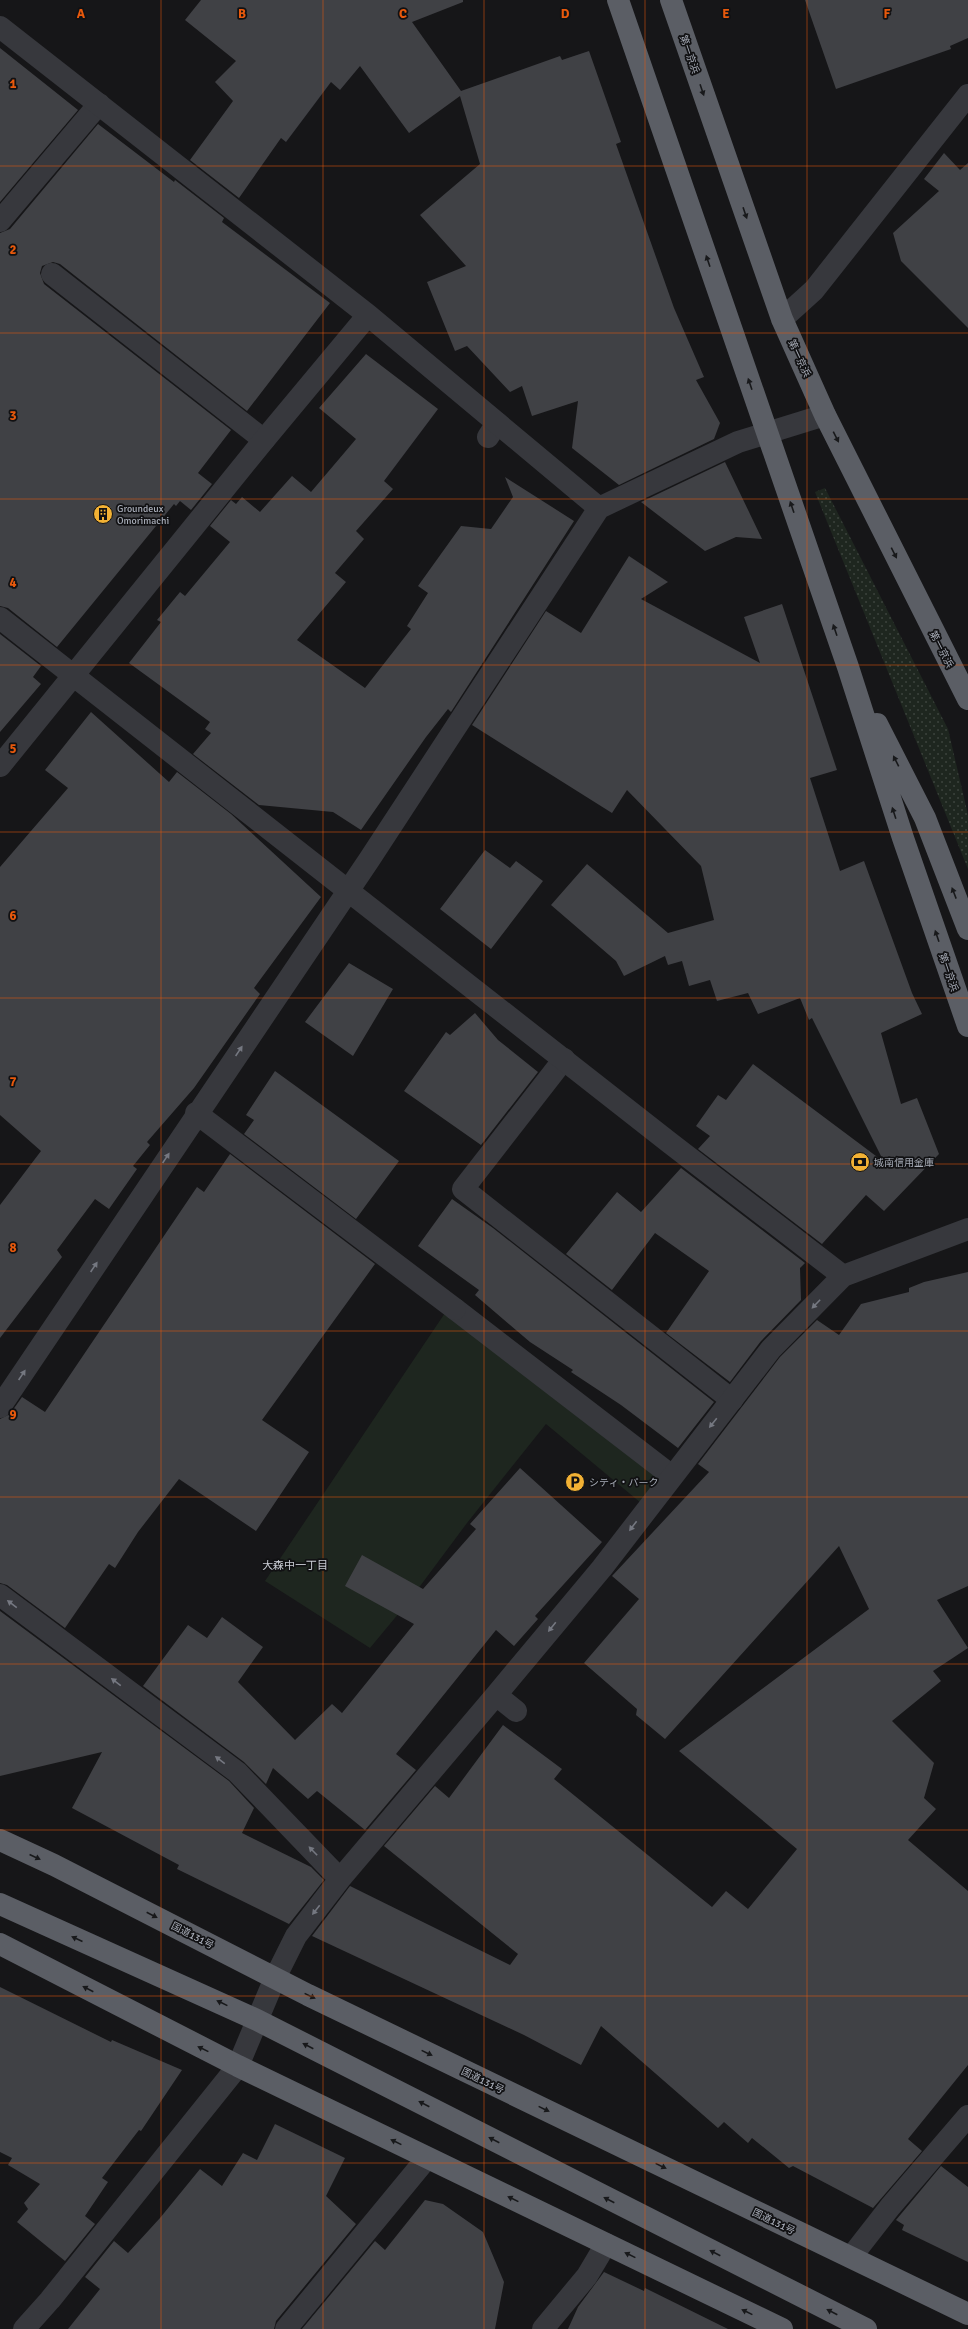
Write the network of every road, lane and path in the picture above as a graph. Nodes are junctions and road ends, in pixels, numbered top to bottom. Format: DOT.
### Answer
graph roads {
  1 [pos="618,0"];
  2 [pos="671,0"];
  3 [pos="0,27"];
  4 [pos="968,95"];
  5 [pos="99,104"];
  6 [pos="0,221"];
  7 [pos="52,274"];
  8 [pos="368,315"];
  9 [pos="782,319"];
  10 [pos="825,415"];
  11 [pos="766,432"];
  12 [pos="264,440"];
  13 [pos="599,508"];
  14 [pos="0,618"];
  15 [pos="848,667"];
  16 [pos="73,675"];
  17 [pos="968,700"];
  18 [pos="0,766"];
  19 [pos="348,891"];
  20 [pos="968,929"];
  21 [pos="968,1026"];
  22 [pos="564,1059"];
  23 [pos="196,1113"];
  24 [pos="968,1229"];
  25 [pos="843,1276"];
  26 [pos="732,1400"];
  27 [pos="0,1407"];
  28 [pos="672,1476"];
  29 [pos="0,1595"];
  30 [pos="496,1695"];
  31 [pos="516,1711"];
  32 [pos="0,1840"];
  33 [pos="340,1879"];
  34 [pos="0,1904"];
  35 [pos="0,1944"];
  36 [pos="275,1978"];
  37 [pos="257,2020"];
  38 [pos="238,2066"];
  39 [pos="968,2116"];
  40 [pos="427,2158"];
  41 [pos="606,2244"];
  42 [pos="851,2257"];
  43 [pos="968,2314"];
  44 [pos="24,2329"];
  45 [pos="286,2329"];
  46 [pos="543,2329"];
  47 [pos="782,2329"];
  48 [pos="866,2329"];
  11 -- 1 [label="highway, 第一京浜, one-way"];
  2 -- 9 [label="highway, 第一京浜, one-way"];
  3 -- 5 [label="street"];
  4 -- 9 [label="street"];
  5 -- 6 [label="street"];
  5 -- 8 [label="street"];
  7 -- 12 [label="street"];
  8 -- 12 [label="street"];
  8 -- 13 [label="street"];
  9 -- 10 [label="highway, 第一京浜"];
  10 -- 11 [label="street"];
  10 -- 17 [label="highway, 第一京浜, one-way"];
  11 -- 13 [label="street"];
  15 -- 11 [label="highway, 第一京浜, one-way"];
  12 -- 16 [label="street"];
  13 -- 19 [label="street"];
  14 -- 16 [label="street"];
  20 -- 15 [label="highway, 第一京浜, one-way"];
  21 -- 15 [label="highway, 第一京浜, one-way"];
  16 -- 18 [label="street"];
  16 -- 19 [label="street"];
  19 -- 22 [label="street"];
  23 -- 19 [label="street, one-way"];
  22 -- 25 [label="street"];
  22 -- 26 [label="street"];
  27 -- 23 [label="street, one-way"];
  23 -- 28 [label="street"];
  24 -- 25 [label="street"];
  25 -- 26 [label="street, one-way"];
  26 -- 28 [label="street, one-way"];
  28 -- 30 [label="street, one-way"];
  33 -- 29 [label="street, one-way"];
  30 -- 31 [label="street"];
  30 -- 33 [label="street"];
  32 -- 36 [label="highway, 国道131号, one-way"];
  33 -- 36 [label="street, one-way"];
  37 -- 34 [label="highway, one-way"];
  38 -- 35 [label="highway, one-way"];
  36 -- 37 [label="street"];
  36 -- 42 [label="highway, 国道131号, one-way"];
  37 -- 38 [label="street"];
  48 -- 37 [label="highway, one-way"];
  40 -- 38 [label="highway, one-way"];
  38 -- 44 [label="street"];
  39 -- 42 [label="street"];
  41 -- 40 [label="highway, one-way"];
  40 -- 45 [label="street"];
  41 -- 46 [label="street"];
  47 -- 41 [label="highway, one-way"];
  42 -- 43 [label="highway, 国道131号"];
}
